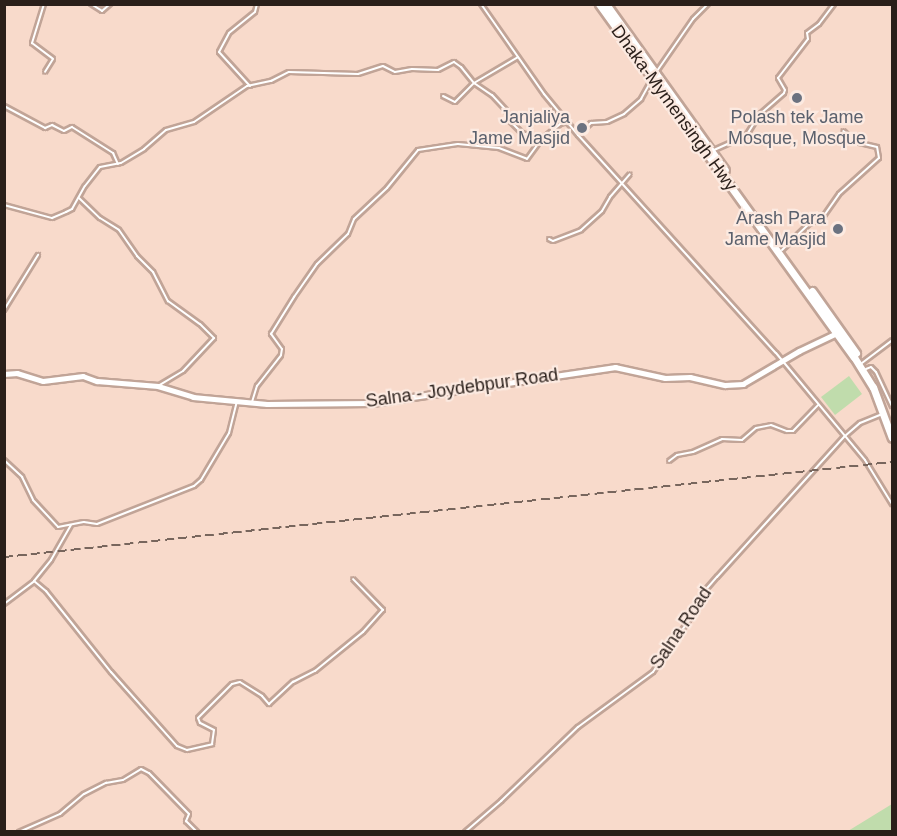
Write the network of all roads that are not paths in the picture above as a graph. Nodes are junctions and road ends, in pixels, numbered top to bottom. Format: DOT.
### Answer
graph roads {
  1 [pos="44,4"];
  2 [pos="91,4"];
  3 [pos="110,4"];
  4 [pos="257,4"];
  5 [pos="481,4"];
  6 [pos="598,4"];
  7 [pos="606,4"];
  8 [pos="708,4"];
  9 [pos="834,4"];
  10 [pos="518,57"];
  11 [pos="45,72"];
  12 [pos="654,76"];
  13 [pos="474,83"];
  14 [pos="250,86"];
  15 [pos="443,96"];
  16 [pos="4,106"];
  17 [pos="568,122"];
  18 [pos="843,131"];
  19 [pos="578,135"];
  20 [pos="541,140"];
  21 [pos="712,152"];
  22 [pos="118,164"];
  23 [pos="630,174"];
  24 [pos="621,184"];
  25 [pos="79,198"];
  26 [pos="4,205"];
  27 [pos="549,239"];
  28 [pos="782,250"];
  29 [pos="38,255"];
  30 [pos="4,310"];
  31 [pos="837,333"];
  32 [pos="892,340"];
  33 [pos="782,361"];
  34 [pos="864,366"];
  35 [pos="4,374"];
  36 [pos="158,386"];
  37 [pos="237,401"];
  38 [pos="251,403"];
  39 [pos="818,405"];
  40 [pos="892,407"];
  41 [pos="884,414"];
  42 [pos="890,423"];
  43 [pos="845,436"];
  44 [pos="892,438"];
  45 [pos="4,460"];
  46 [pos="669,461"];
  47 [pos="892,504"];
  48 [pos="71,525"];
  49 [pos="353,579"];
  50 [pos="34,580"];
  51 [pos="4,604"];
  52 [pos="20,831"];
  53 [pos="197,831"];
  54 [pos="465,831"];
  1 -- 11 [label="street"];
  2 -- 3 [label="street"];
  4 -- 14 [label="street"];
  5 -- 10 [label="street"];
  6 -- 12 [label="highway, Dhaka-Mymensingh Hwy"];
  7 -- 12 [label="highway, Dhaka-Mymensingh Hwy"];
  8 -- 12 [label="street"];
  9 -- 21 [label="street"];
  10 -- 13 [label="street"];
  10 -- 17 [label="street"];
  12 -- 19 [label="street"];
  12 -- 21 [label="highway, Dhaka-Mymensingh Hwy"];
  12 -- 31 [label="highway, Dhaka-Mymensingh Hwy"];
  13 -- 14 [label="street"];
  13 -- 15 [label="street"];
  13 -- 20 [label="street"];
  14 -- 22 [label="street"];
  16 -- 22 [label="street"];
  17 -- 19 [label="street"];
  17 -- 20 [label="street"];
  18 -- 28 [label="street"];
  19 -- 24 [label="street"];
  20 -- 38 [label="street"];
  21 -- 28 [label="highway, Dhaka-Mymensingh Hwy"];
  22 -- 25 [label="street"];
  23 -- 24 [label="street"];
  24 -- 27 [label="street"];
  24 -- 33 [label="street"];
  25 -- 26 [label="street"];
  25 -- 36 [label="street"];
  28 -- 34 [label="highway, Dhaka-Mymensingh Hwy"];
  29 -- 30 [label="street"];
  31 -- 33 [label="main road, Salna - Joydebpur Road"];
  31 -- 41 [label="highway, Dhaka-Mymensingh Hwy"];
  32 -- 34 [label="street"];
  33 -- 38 [label="main road, Salna - Joydebpur Road"];
  33 -- 39 [label="street"];
  34 -- 40 [label="street"];
  34 -- 42 [label="highway, Dhaka-Mymensingh Hwy"];
  35 -- 36 [label="main road, Salna - Joydebpur Road"];
  36 -- 37 [label="main road, Salna - Joydebpur Road"];
  37 -- 38 [label="main road, Salna - Joydebpur Road"];
  37 -- 48 [label="street"];
  39 -- 43 [label="street"];
  39 -- 46 [label="street"];
  41 -- 42 [label="highway, Dhaka-Mymensingh Hwy"];
  41 -- 43 [label="street, Salna Road"];
  42 -- 44 [label="highway"];
  43 -- 47 [label="street"];
  43 -- 54 [label="street, Salna Road"];
  45 -- 48 [label="street"];
  48 -- 50 [label="street"];
  49 -- 50 [label="street"];
  50 -- 51 [label="street"];
  52 -- 53 [label="street"];
}
